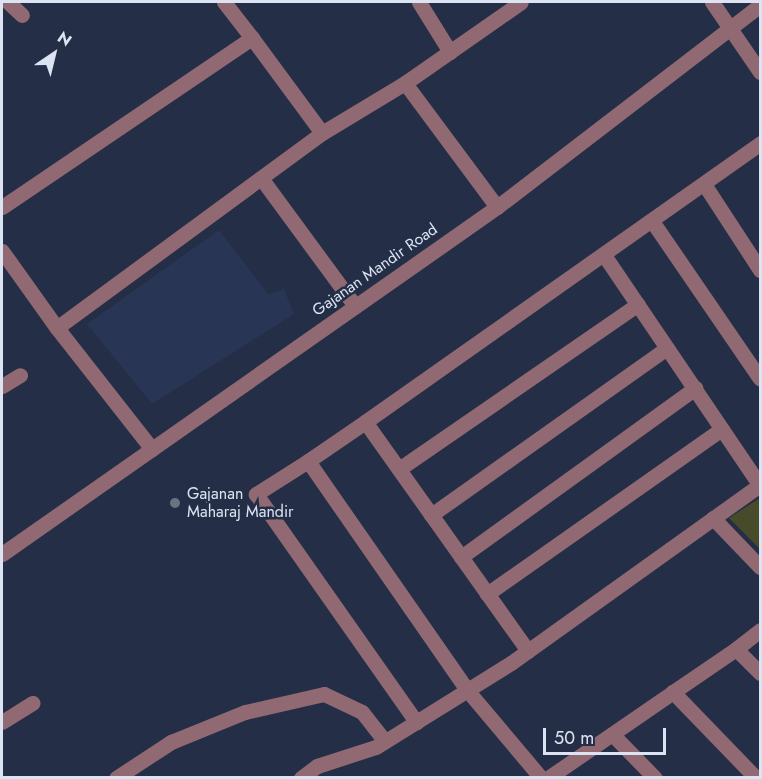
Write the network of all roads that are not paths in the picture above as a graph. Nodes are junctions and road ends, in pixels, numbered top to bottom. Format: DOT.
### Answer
graph roads {
  1 [pos="8,2"];
  2 [pos="224,2"];
  3 [pos="419,2"];
  4 [pos="521,2"];
  5 [pos="712,2"];
  6 [pos="760,5"];
  7 [pos="22,15"];
  8 [pos="731,28"];
  9 [pos="252,39"];
  10 [pos="450,52"];
  11 [pos="760,72"];
  12 [pos="405,83"];
  13 [pos="322,134"];
  14 [pos="760,143"];
  15 [pos="261,178"];
  16 [pos="704,184"];
  17 [pos="2,207"];
  18 [pos="497,207"];
  19 [pos="652,221"];
  20 [pos="2,251"];
  21 [pos="604,255"];
  22 [pos="760,270"];
  23 [pos="638,304"];
  24 [pos="355,306"];
  25 [pos="57,328"];
  26 [pos="667,348"];
  27 [pos="20,375"];
  28 [pos="760,379"];
  29 [pos="2,386"];
  30 [pos="694,388"];
  31 [pos="365,422"];
  32 [pos="722,429"];
  33 [pos="152,449"];
  34 [pos="308,461"];
  35 [pos="399,469"];
  36 [pos="760,485"];
  37 [pos="431,515"];
  38 [pos="713,518"];
  39 [pos="2,554"];
  40 [pos="461,557"];
  41 [pos="760,567"];
  42 [pos="487,594"];
  43 [pos="760,630"];
  44 [pos="736,649"];
  45 [pos="528,651"];
  46 [pos="760,673"];
  47 [pos="466,690"];
  48 [pos="674,692"];
  49 [pos="32,703"];
  50 [pos="2,722"];
  51 [pos="416,722"];
  52 [pos="613,735"];
  53 [pos="385,741"];
  54 [pos="116,777"];
  55 [pos="301,777"];
  56 [pos="540,777"];
  57 [pos="548,777"];
  58 [pos="655,777"];
  59 [pos="756,777"];
  1 -- 7 [label="street"];
  2 -- 9 [label="street"];
  3 -- 10 [label="street"];
  4 -- 10 [label="street"];
  5 -- 8 [label="street"];
  6 -- 8 [label="street, Gajanan Mandir Road"];
  8 -- 11 [label="street"];
  8 -- 18 [label="street, Gajanan Mandir Road"];
  9 -- 13 [label="street"];
  9 -- 17 [label="street"];
  10 -- 12 [label="street"];
  12 -- 13 [label="street"];
  12 -- 18 [label="street"];
  13 -- 15 [label="street"];
  14 -- 16 [label="street"];
  15 -- 24 [label="street"];
  15 -- 25 [label="street"];
  16 -- 19 [label="street"];
  16 -- 22 [label="street"];
  18 -- 24 [label="street, Gajanan Mandir Road"];
  19 -- 21 [label="street"];
  19 -- 28 [label="street"];
  20 -- 25 [label="street"];
  21 -- 23 [label="street"];
  21 -- 31 [label="street"];
  23 -- 26 [label="street"];
  23 -- 35 [label="street"];
  24 -- 33 [label="street, Gajanan Mandir Road"];
  25 -- 33 [label="street"];
  26 -- 30 [label="street"];
  26 -- 37 [label="street"];
  27 -- 29 [label="street"];
  30 -- 32 [label="street"];
  30 -- 40 [label="street"];
  31 -- 34 [label="street"];
  31 -- 35 [label="street"];
  32 -- 36 [label="street"];
  32 -- 42 [label="street"];
  33 -- 39 [label="street, Gajanan Mandir Road"];
  34 -- 47 [label="street"];
  34 -- 51 [label="street"];
  35 -- 37 [label="street"];
  36 -- 38 [label="street"];
  37 -- 40 [label="street"];
  38 -- 41 [label="street"];
  38 -- 45 [label="street"];
  40 -- 42 [label="street"];
  42 -- 45 [label="street"];
  43 -- 44 [label="street"];
  44 -- 46 [label="street"];
  44 -- 48 [label="street"];
  45 -- 47 [label="street"];
  47 -- 51 [label="street"];
  47 -- 56 [label="street"];
  48 -- 52 [label="street"];
  48 -- 59 [label="street"];
  49 -- 50 [label="street"];
  51 -- 53 [label="street"];
  52 -- 57 [label="street"];
  52 -- 58 [label="street"];
  53 -- 54 [label="street"];
  53 -- 55 [label="street"];
}
